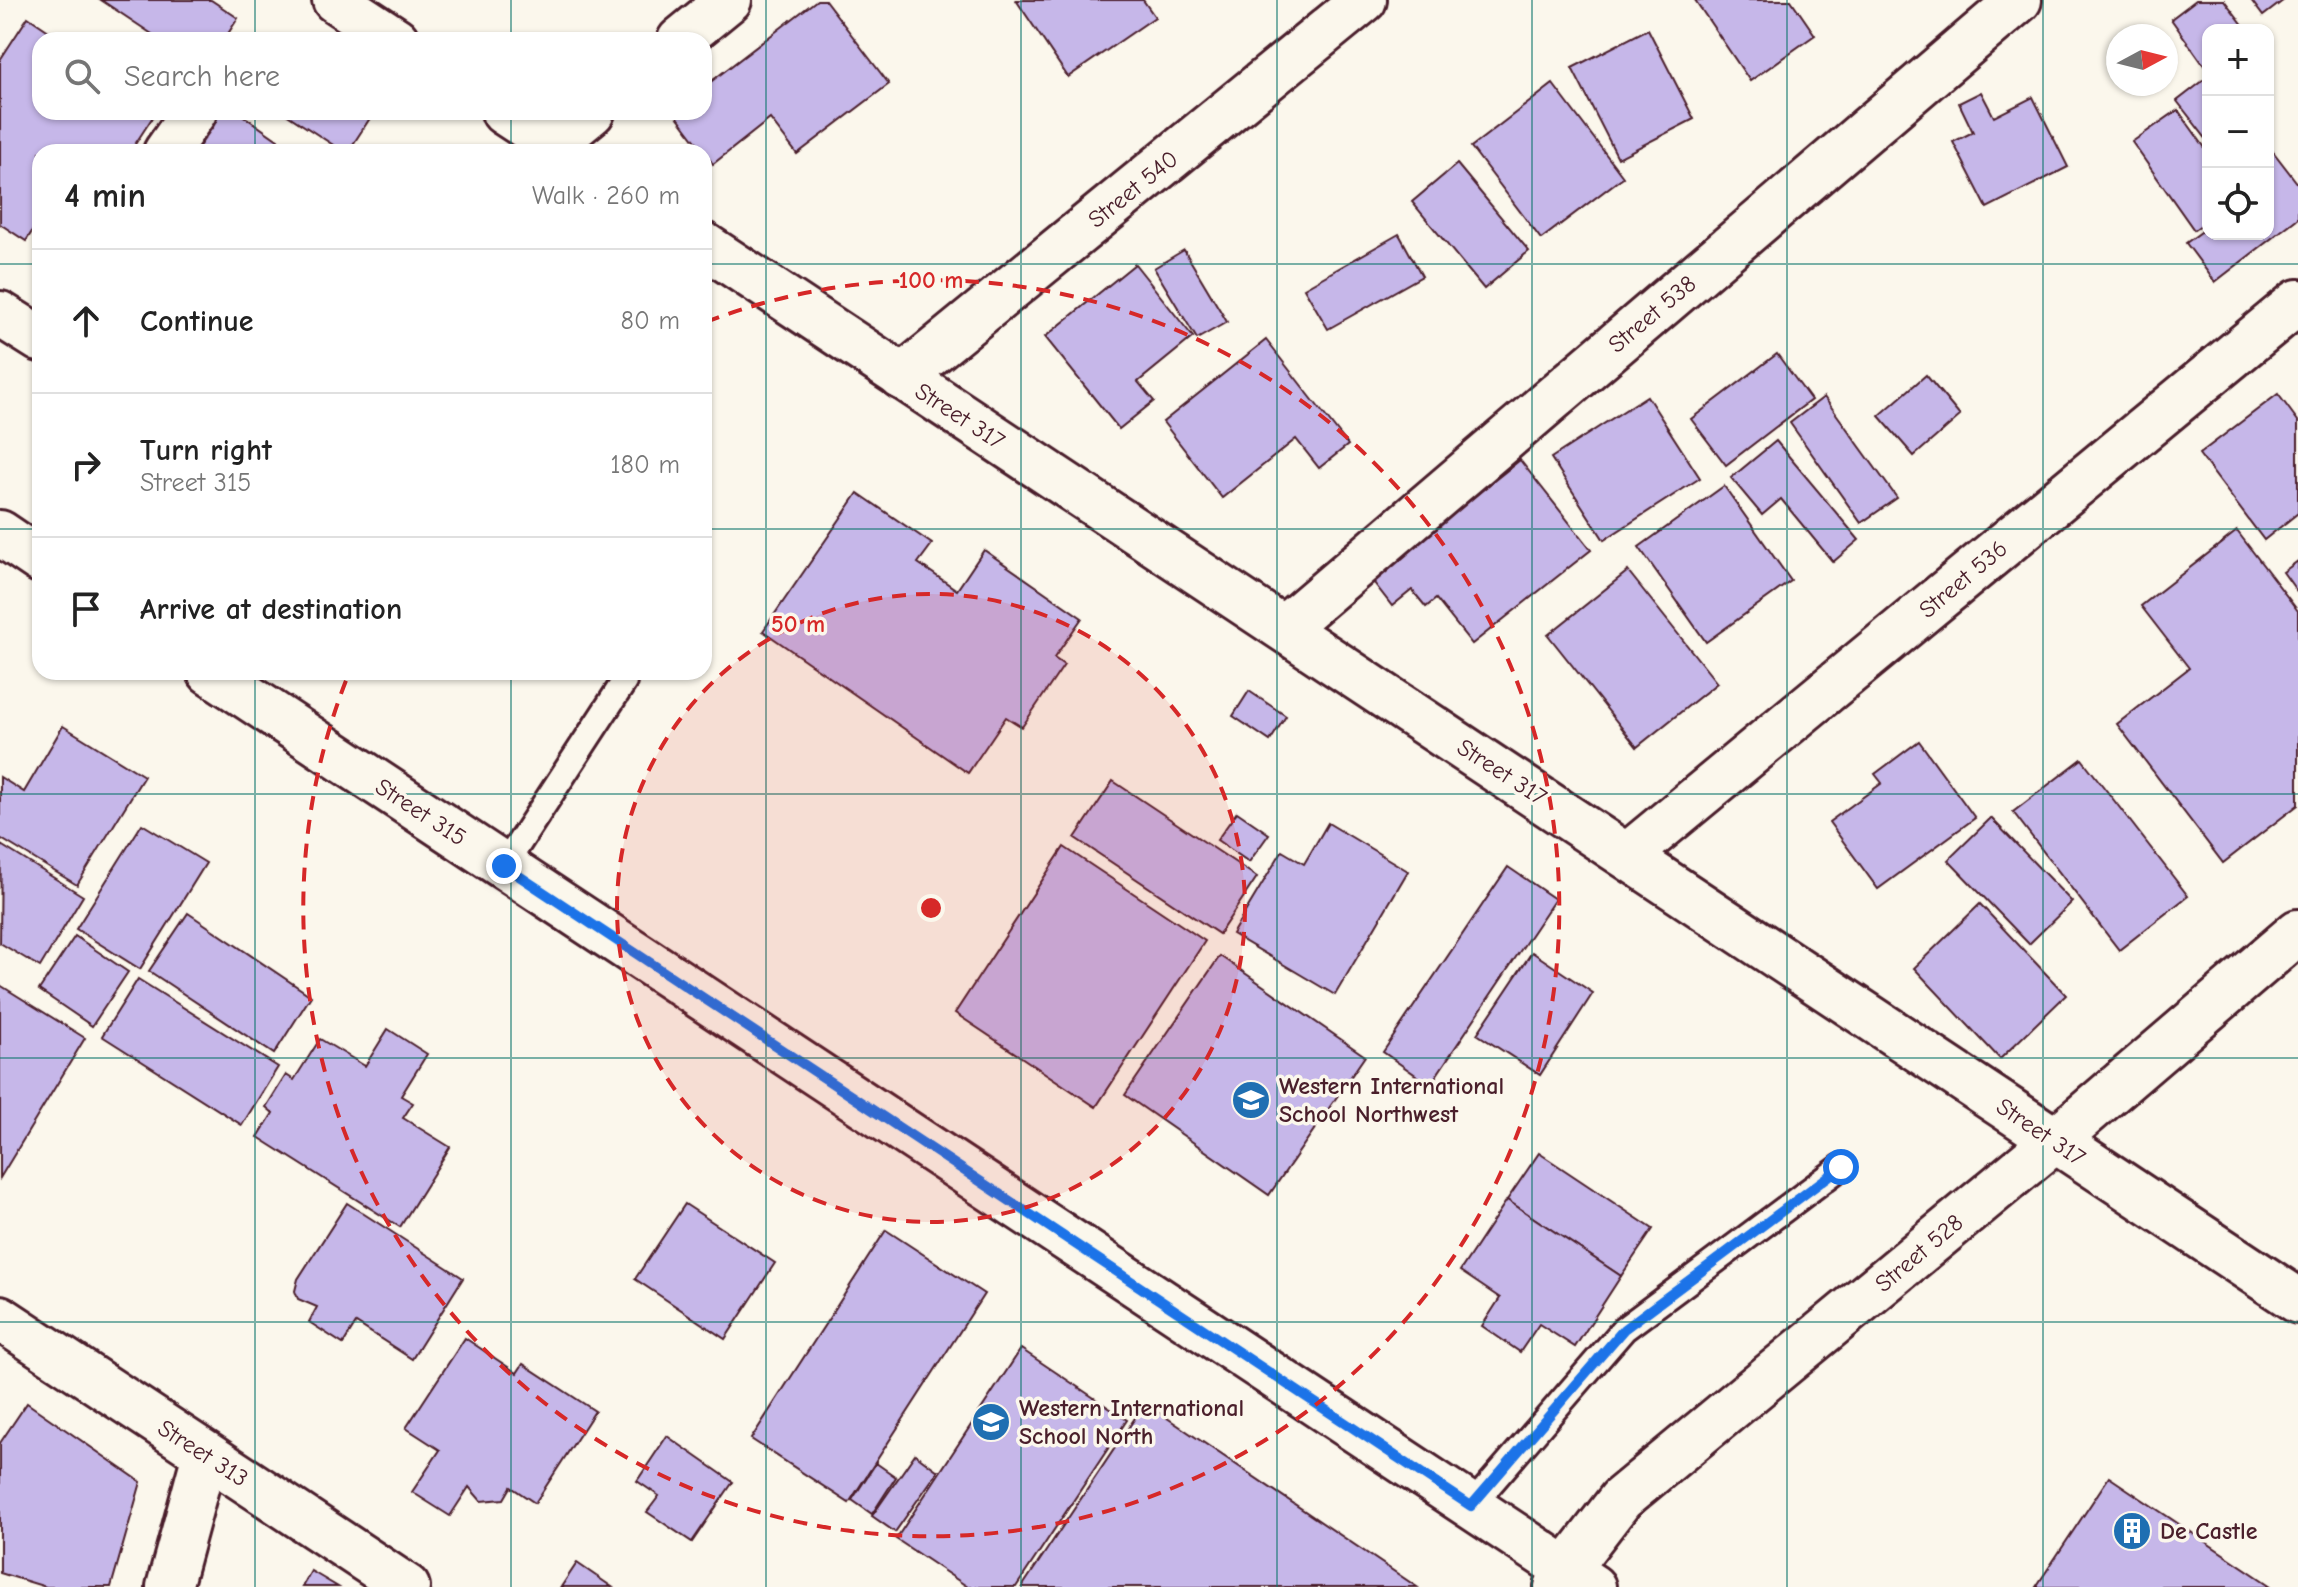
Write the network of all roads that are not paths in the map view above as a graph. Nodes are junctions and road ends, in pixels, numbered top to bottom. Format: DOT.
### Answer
graph roads {
  1 [pos="335,0"];
  2 [pos="729,0"];
  3 [pos="1364,0"];
  4 [pos="2019,0"];
  5 [pos="384,32"];
  6 [pos="690,32"];
  7 [pos="188,120"];
  8 [pos="516,120"];
  9 [pos="585,120"];
  10 [pos="172,144"];
  11 [pos="553,144"];
  12 [pos="563,144"];
  13 [pos="712,250"];
  14 [pos="2298,302"];
  15 [pos="0,314"];
  16 [pos="32,333"];
  17 [pos="902,377"];
  18 [pos="0,533"];
  19 [pos="32,555"];
  20 [pos="1284,628"];
  21 [pos="222,680"];
  22 [pos="624,682"];
  23 [pos="1628,855"];
  24 [pos="504,866"];
  25 [pos="2298,932"];
  26 [pos="2054,1141"];
  27 [pos="1841,1167"];
  28 [pos="2298,1301"];
  29 [pos="0,1318"];
  30 [pos="205,1454"];
  31 [pos="1471,1506"];
  32 [pos="1572,1581"];
  33 [pos="169,1587"];
  34 [pos="407,1587"];
  1 -- 5 [label="street"];
  2 -- 6 [label="street"];
  3 -- 17 [label="street, Street 540"];
  4 -- 20 [label="street, Street 538"];
  7 -- 10 [label="street"];
  8 -- 11 [label="street"];
  9 -- 12 [label="street"];
  13 -- 17 [label="street, Street 317"];
  14 -- 23 [label="street, Street 536"];
  15 -- 16 [label="street"];
  17 -- 20 [label="street, Street 317"];
  18 -- 19 [label="street"];
  20 -- 23 [label="street, Street 317"];
  21 -- 24 [label="street, Street 315"];
  22 -- 24 [label="lane"];
  23 -- 26 [label="street, Street 317"];
  24 -- 31 [label="street, Street 315"];
  25 -- 26 [label="street, Street 528"];
  26 -- 28 [label="street, Street 317"];
  26 -- 32 [label="street, Street 528"];
  27 -- 31 [label="lane"];
  29 -- 30 [label="street, Street 313"];
  30 -- 33 [label="street"];
  30 -- 34 [label="street, Street 313"];
  31 -- 32 [label="street, Street 315"];
}
